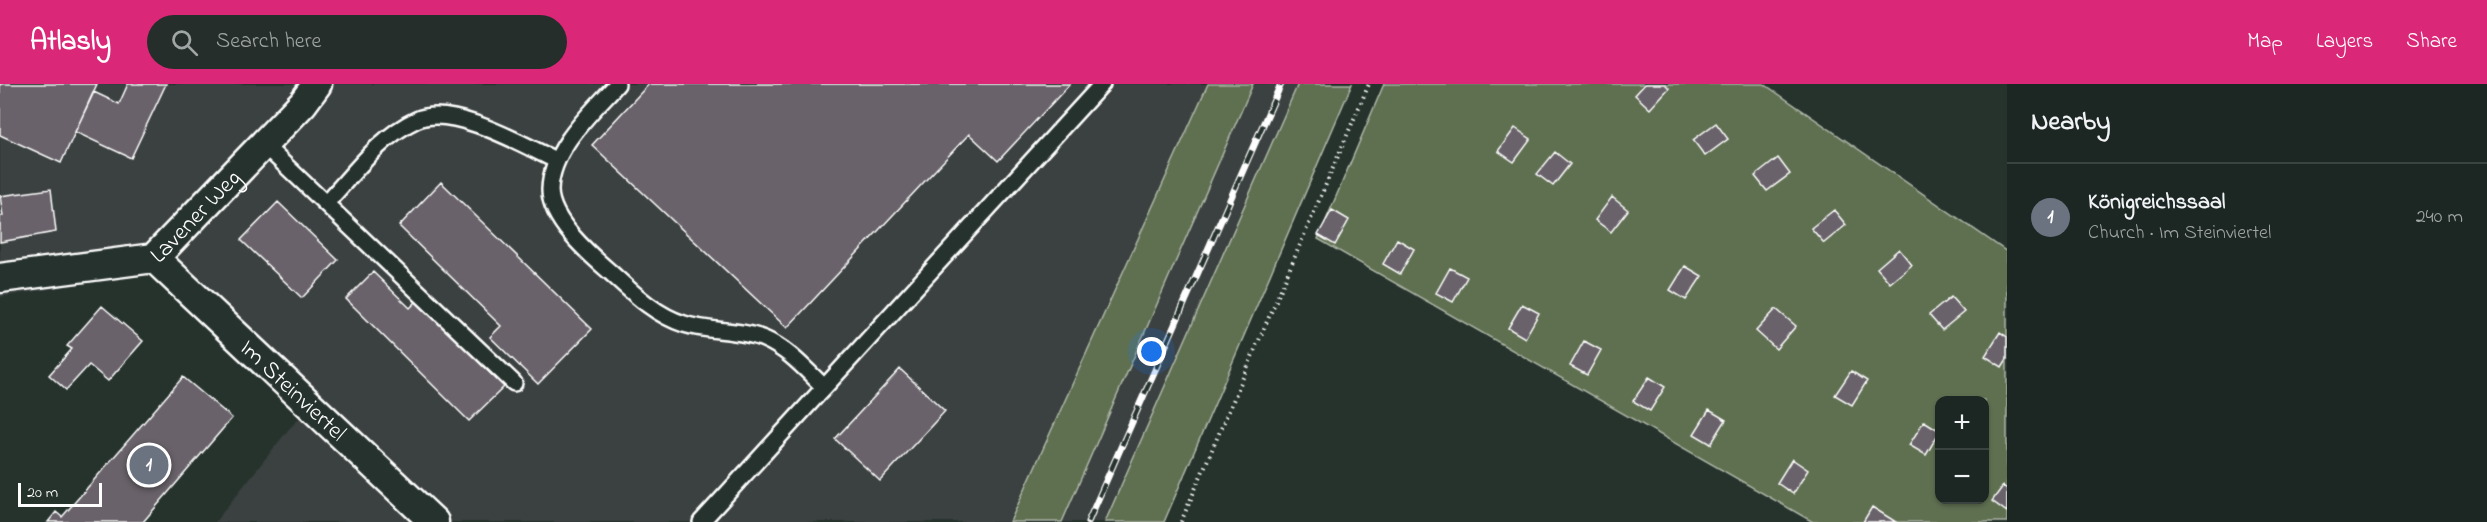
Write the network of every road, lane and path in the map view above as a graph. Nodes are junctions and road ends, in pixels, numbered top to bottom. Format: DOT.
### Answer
graph roads {
  1 [pos="317,84"];
  2 [pos="617,84"];
  3 [pos="1102,84"];
  4 [pos="1369,84"];
  5 [pos="263,144"];
  6 [pos="557,161"];
  7 [pos="326,203"];
  8 [pos="154,258"];
  9 [pos="0,278"];
  10 [pos="514,383"];
  11 [pos="824,387"];
  12 [pos="434,522"];
  13 [pos="701,522"];
  14 [pos="1181,522"];
  1 -- 5 [label="street, Lavener Weg"];
  2 -- 6 [label="lane"];
  3 -- 11 [label="lane"];
  4 -- 14 [label="path"];
  5 -- 7 [label="lane"];
  5 -- 8 [label="street, Lavener Weg"];
  6 -- 7 [label="lane"];
  6 -- 11 [label="lane"];
  7 -- 10 [label="lane"];
  8 -- 9 [label="street, Lavener Weg"];
  8 -- 12 [label="street, Im Steinviertel"];
  11 -- 13 [label="lane"];
}
